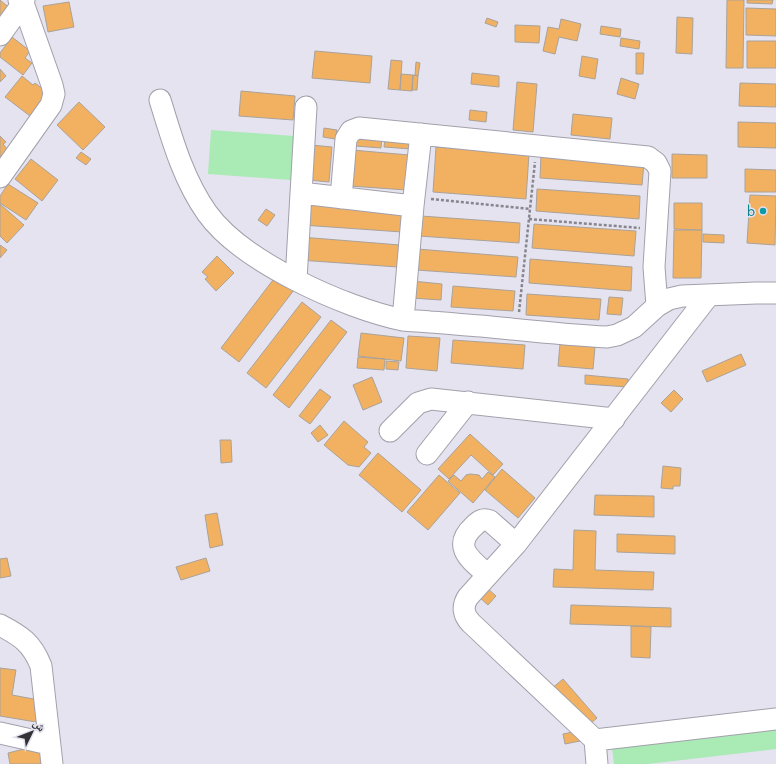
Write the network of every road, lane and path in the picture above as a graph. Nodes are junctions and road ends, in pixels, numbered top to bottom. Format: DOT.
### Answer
graph roads {
  1 [pos="22,1"];
  2 [pos="0,35"];
  3 [pos="160,100"];
  4 [pos="306,107"];
  5 [pos="421,134"];
  6 [pos="536,145"];
  7 [pos="0,177"];
  8 [pos="301,193"];
  9 [pos="341,198"];
  10 [pos="413,202"];
  11 [pos="530,209"];
  12 [pos="529,219"];
  13 [pos="655,230"];
  14 [pos="296,280"];
  15 [pos="776,293"];
  16 [pos="709,295"];
  17 [pos="657,306"];
  18 [pos="403,320"];
  19 [pos="517,329"];
  20 [pos="468,402"];
  21 [pos="614,419"];
  22 [pos="390,431"];
  23 [pos="427,454"];
  24 [pos="516,544"];
  25 [pos="488,576"];
  26 [pos="0,625"];
  27 [pos="776,719"];
  28 [pos="0,733"];
  29 [pos="595,740"];
  30 [pos="50,754"];
  31 [pos="597,764"];
  1 -- 2 [label="street"];
  1 -- 7 [label="street"];
  3 -- 14 [label="street"];
  4 -- 8 [label="street"];
  5 -- 6 [label="street"];
  5 -- 9 [label="street"];
  5 -- 10 [label="street"];
  6 -- 11 [label="path"];
  6 -- 13 [label="street"];
  8 -- 9 [label="street"];
  8 -- 14 [label="street"];
  9 -- 10 [label="street"];
  10 -- 11 [label="path"];
  10 -- 18 [label="street"];
  11 -- 12 [label="path"];
  12 -- 13 [label="path"];
  12 -- 19 [label="path"];
  13 -- 17 [label="street"];
  14 -- 18 [label="street"];
  15 -- 16 [label="street"];
  16 -- 17 [label="street"];
  16 -- 21 [label="street"];
  17 -- 19 [label="street"];
  18 -- 19 [label="street"];
  20 -- 21 [label="street"];
  20 -- 22 [label="street"];
  20 -- 23 [label="street"];
  21 -- 24 [label="street"];
  24 -- 25 [label="street"];
  24 -- 25 [label="street"];
  25 -- 29 [label="street"];
  26 -- 30 [label="street"];
  27 -- 29 [label="street"];
  28 -- 30 [label="street"];
  29 -- 31 [label="street"];
}
